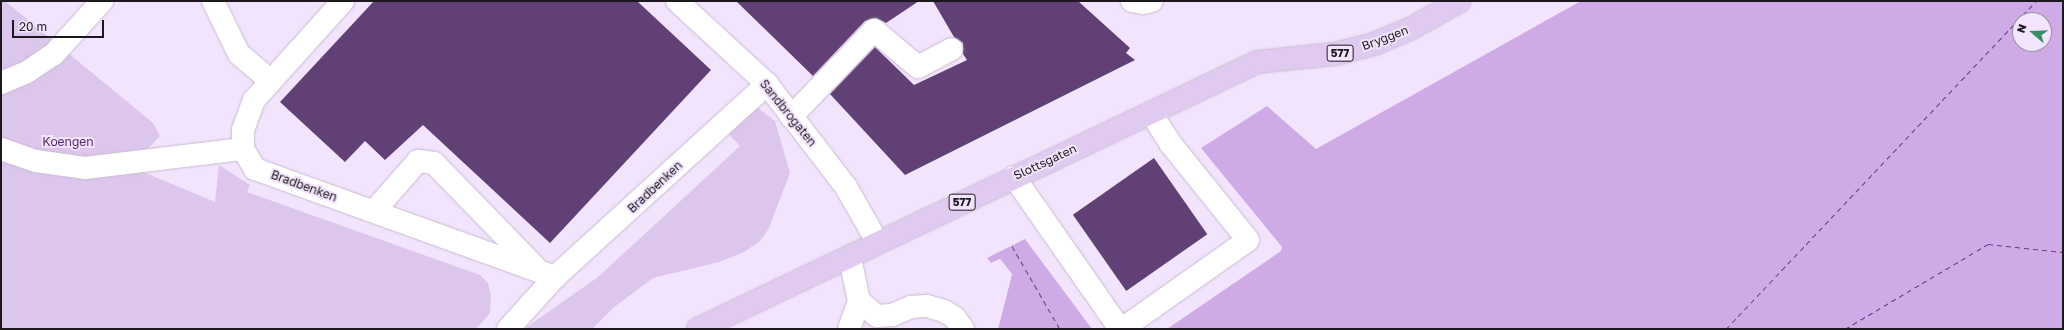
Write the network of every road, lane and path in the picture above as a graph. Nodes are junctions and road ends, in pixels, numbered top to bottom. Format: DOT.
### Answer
graph roads {
  1 [pos="102,1"];
  2 [pos="213,1"];
  3 [pos="344,1"];
  4 [pos="677,1"];
  5 [pos="1132,1"];
  6 [pos="1152,1"];
  7 [pos="1460,1"];
  8 [pos="952,49"];
  9 [pos="271,81"];
  10 [pos="1212,82"];
  11 [pos="1,83"];
  12 [pos="767,84"];
  13 [pos="1151,112"];
  14 [pos="791,117"];
  15 [pos="1,149"];
  16 [pos="243,149"];
  17 [pos="1014,177"];
  18 [pos="374,211"];
  19 [pos="878,243"];
  20 [pos="850,258"];
  21 [pos="547,274"];
  22 [pos="860,301"];
  23 [pos="508,329"];
  24 [pos="698,329"];
  25 [pos="849,329"];
  26 [pos="963,329"];
  27 [pos="1121,329"];
  1 -- 11 [label="street"];
  2 -- 9 [label="street"];
  3 -- 9 [label="street"];
  4 -- 12 [label="street, Sandbrogaten"];
  5 -- 6 [label="street"];
  7 -- 10 [label="main road, Bryggen / 577"];
  8 -- 14 [label="street"];
  9 -- 16 [label="street"];
  10 -- 13 [label="main road, Slottsgaten / 577"];
  12 -- 14 [label="street, Sandbrogaten"];
  12 -- 21 [label="street, Bradbenken"];
  13 -- 17 [label="main road, Slottsgaten / 577"];
  13 -- 27 [label="street"];
  14 -- 19 [label="street, Sandbrogaten"];
  15 -- 16 [label="street"];
  16 -- 18 [label="street, Bradbenken"];
  17 -- 19 [label="main road, Slottsgaten / 577"];
  17 -- 27 [label="street"];
  18 -- 21 [label="street, Bradbenken"];
  18 -- 21 [label="street"];
  19 -- 20 [label="main road, 577"];
  20 -- 22 [label="street"];
  20 -- 24 [label="main road, 577"];
  21 -- 23 [label="street"];
  22 -- 25 [label="street"];
  22 -- 26 [label="street"];
}
